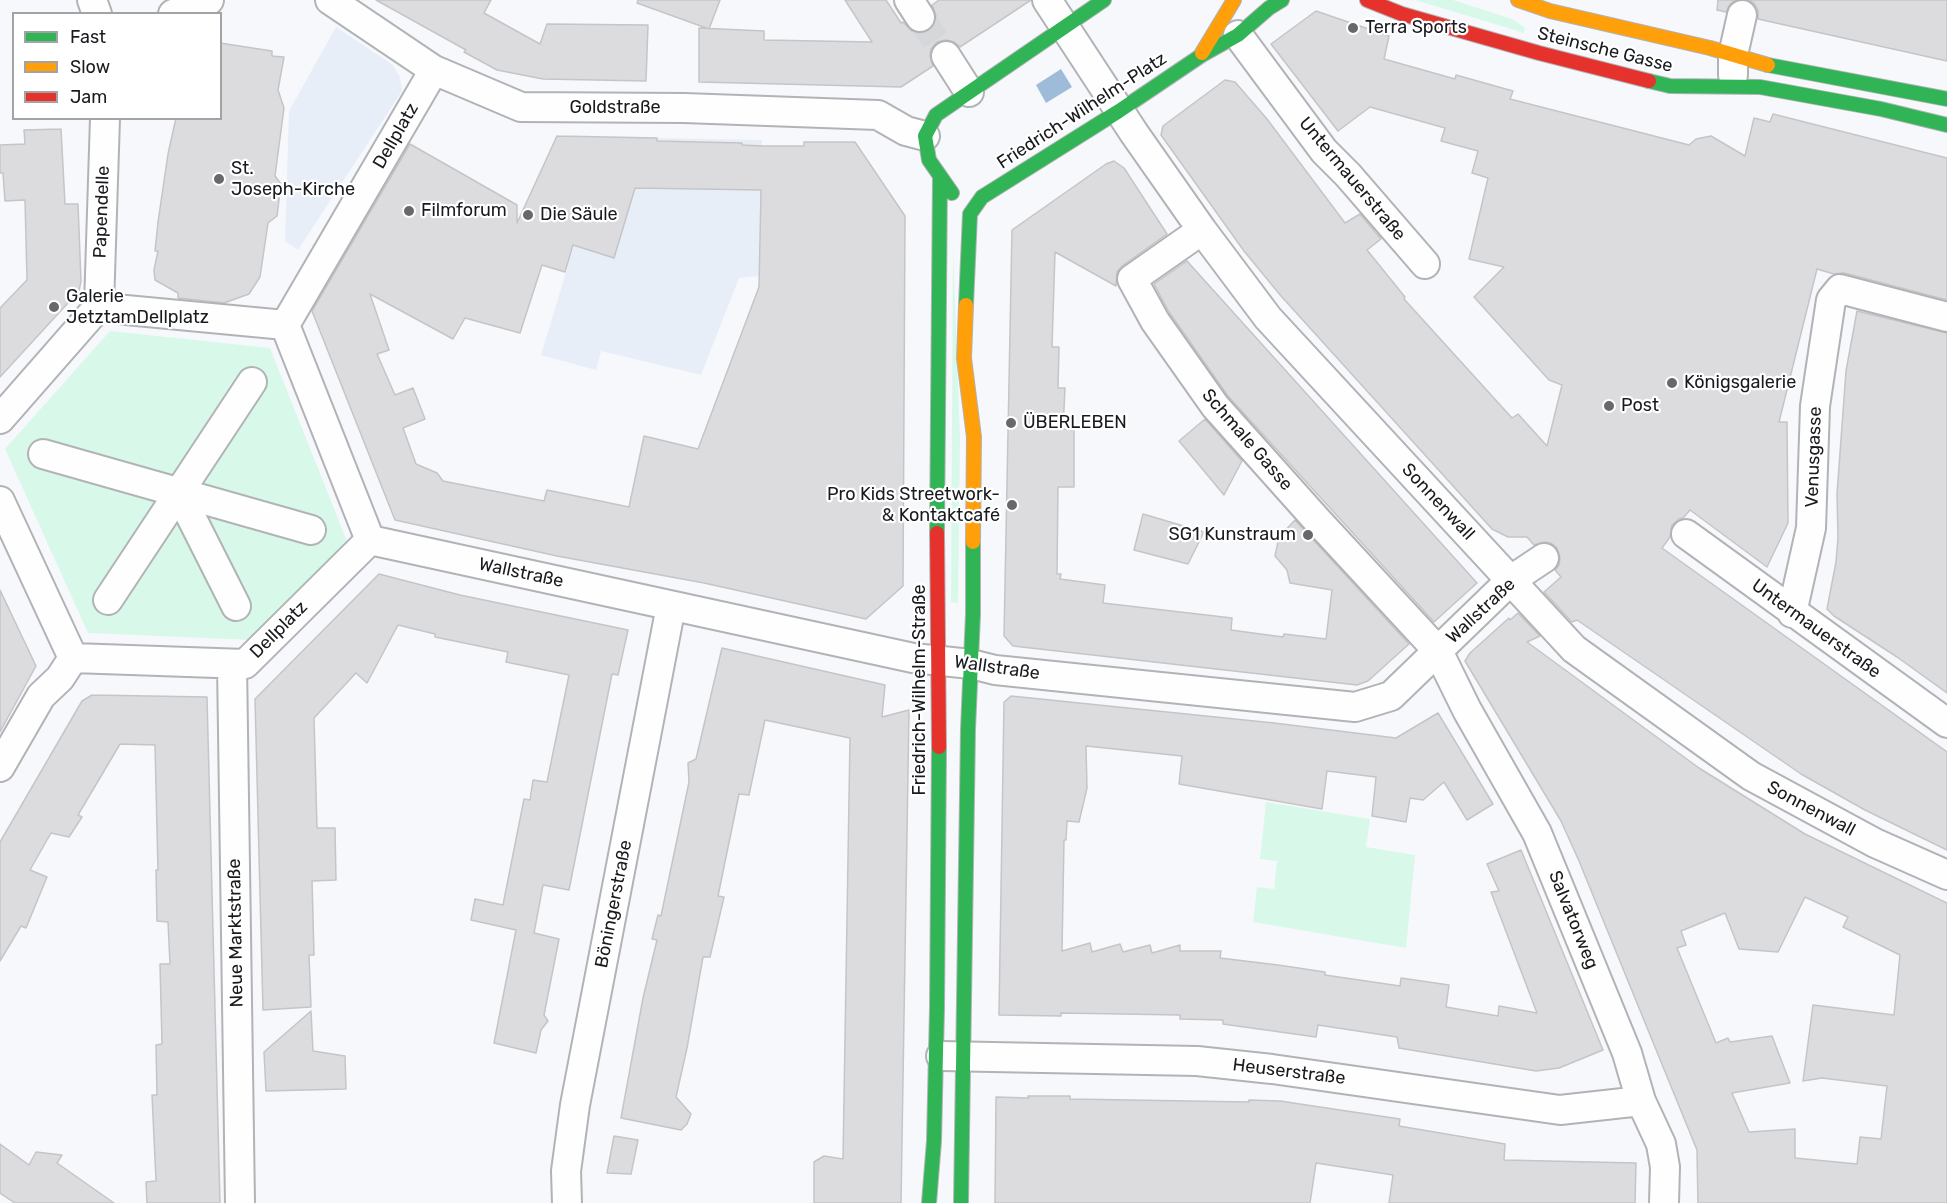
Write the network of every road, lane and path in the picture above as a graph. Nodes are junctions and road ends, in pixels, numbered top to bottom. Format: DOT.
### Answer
graph roads {
  1 [pos="209,0"];
  2 [pos="330,0"];
  3 [pos="1047,0"];
  4 [pos="1104,0"];
  5 [pos="1234,0"];
  6 [pos="1282,0"];
  7 [pos="1367,0"];
  8 [pos="1518,0"];
  9 [pos="178,12"];
  10 [pos="1742,15"];
  11 [pos="1064,27"];
  12 [pos="1238,35"];
  13 [pos="1202,55"];
  14 [pos="1733,55"];
  15 [pos="946,56"];
  16 [pos="434,70"];
  17 [pos="1733,87"];
  18 [pos="969,92"];
  19 [pos="1947,99"];
  20 [pos="1119,111"];
  21 [pos="105,120"];
  22 [pos="1947,125"];
  23 [pos="925,136"];
  24 [pos="940,177"];
  25 [pos="982,197"];
  26 [pos="970,214"];
  27 [pos="1202,230"];
  28 [pos="1425,264"];
  29 [pos="99,306"];
  30 [pos="1947,317"];
  31 [pos="285,326"];
  32 [pos="252,382"];
  33 [pos="0,419"];
  34 [pos="43,454"];
  35 [pos="179,493"];
  36 [pos="0,501"];
  37 [pos="311,530"];
  38 [pos="1686,534"];
  39 [pos="370,540"];
  40 [pos="1544,558"];
  41 [pos="1511,580"];
  42 [pos="108,600"];
  43 [pos="236,606"];
  44 [pos="671,606"];
  45 [pos="1792,613"];
  46 [pos="1438,651"];
  47 [pos="73,658"];
  48 [pos="938,660"];
  49 [pos="238,664"];
  50 [pos="971,664"];
  51 [pos="1947,723"];
  52 [pos="0,767"];
  53 [pos="1947,875"];
  54 [pos="949,1057"];
  55 [pos="1627,1103"];
  56 [pos="240,1203"];
  57 [pos="567,1203"];
  58 [pos="929,1203"];
  59 [pos="961,1203"];
  60 [pos="1664,1203"];
  1 -- 9 [label="street"];
  2 -- 16 [label="street, Goldstraße"];
  3 -- 11 [label="street, Sonnenwall"];
  4 -- 11 [label="main road"];
  5 -- 13 [label="main road, Friedrich-Wilhelm-Platz"];
  6 -- 12 [label="main road, Friedrich-Wilhelm-Platz"];
  7 -- 17 [label="main road, Steinsche Gasse"];
  8 -- 14 [label="main road, Steinsche Gasse"];
  10 -- 14 [label="street"];
  11 -- 18 [label="main road"];
  11 -- 20 [label="street, Sonnenwall"];
  12 -- 13 [label="main road, Friedrich-Wilhelm-Platz"];
  12 -- 28 [label="street, Untermauerstraße"];
  13 -- 20 [label="main road, Friedrich-Wilhelm-Platz"];
  14 -- 17 [label="street"];
  14 -- 19 [label="main road, Steinsche Gasse"];
  15 -- 18 [label="street"];
  16 -- 23 [label="street, Goldstraße"];
  16 -- 31 [label="street, Dellplatz"];
  17 -- 22 [label="main road, Steinsche Gasse"];
  18 -- 23 [label="main road"];
  20 -- 25 [label="main road, Friedrich-Wilhelm-Platz"];
  20 -- 27 [label="street, Sonnenwall"];
  21 -- 29 [label="street, Papendelle"];
  23 -- 24 [label="main road"];
  24 -- 25 [label="main road"];
  24 -- 48 [label="main road, Friedrich-Wilhelm-Straße"];
  25 -- 26 [label="main road, Friedrich-Wilhelm-Platz"];
  26 -- 50 [label="main road, Friedrich-Wilhelm-Straße"];
  27 -- 41 [label="street, Sonnenwall"];
  27 -- 46 [label="street, Schmale Gasse"];
  29 -- 31 [label="street"];
  29 -- 33 [label="street"];
  30 -- 45 [label="street, Venusgasse"];
  31 -- 39 [label="street"];
  32 -- 35 [label="street"];
  34 -- 35 [label="street"];
  35 -- 37 [label="street"];
  35 -- 42 [label="street"];
  35 -- 43 [label="street"];
  36 -- 47 [label="street"];
  38 -- 45 [label="street, Untermauerstraße"];
  39 -- 44 [label="street, Wallstraße"];
  39 -- 49 [label="street, Dellplatz"];
  40 -- 41 [label="street, Wallstraße"];
  41 -- 46 [label="street, Wallstraße"];
  41 -- 53 [label="street, Sonnenwall"];
  44 -- 48 [label="street, Wallstraße"];
  44 -- 57 [label="street, Böningerstraße"];
  45 -- 51 [label="street, Untermauerstraße"];
  46 -- 50 [label="street, Wallstraße"];
  46 -- 55 [label="street, Salvatorweg"];
  47 -- 49 [label="street, Dellplatz"];
  47 -- 52 [label="street"];
  48 -- 50 [label="street, Wallstraße"];
  48 -- 54 [label="main road, Friedrich-Wilhelm-Straße"];
  49 -- 56 [label="street, Neue Marktstraße"];
  50 -- 54 [label="main road, Friedrich-Wilhelm-Straße"];
  54 -- 55 [label="street, Heuserstraße"];
  54 -- 58 [label="main road, Friedrich-Wilhelm-Straße"];
  54 -- 59 [label="main road, Friedrich-Wilhelm-Straße"];
  55 -- 60 [label="street, Salvatorweg"];
}
